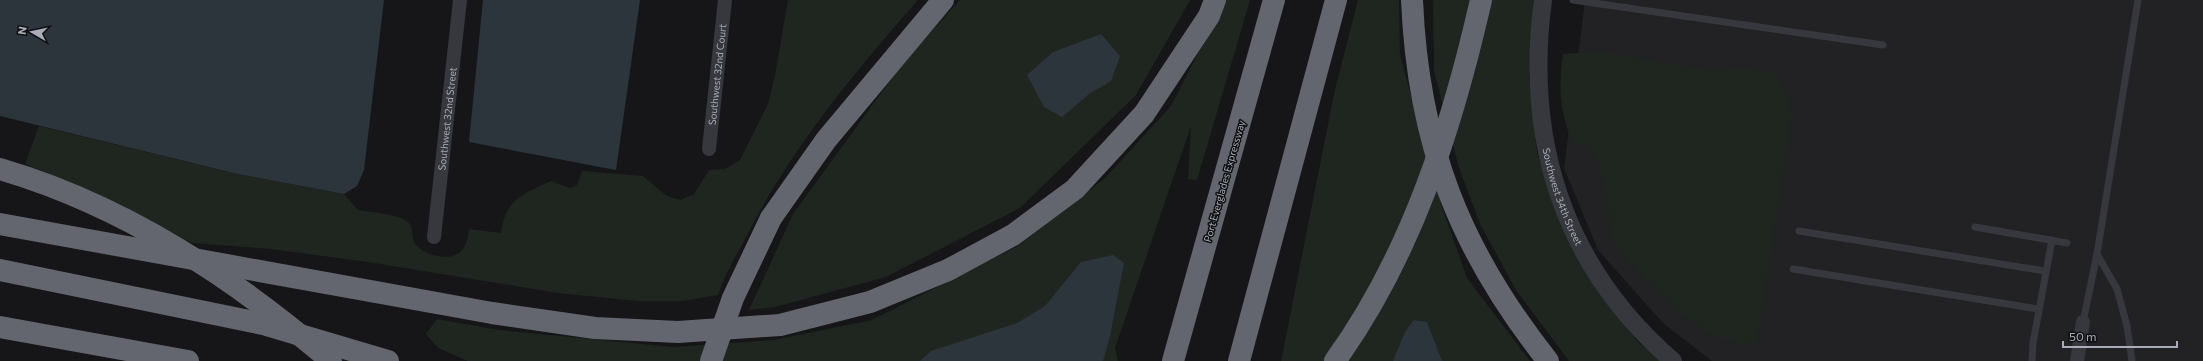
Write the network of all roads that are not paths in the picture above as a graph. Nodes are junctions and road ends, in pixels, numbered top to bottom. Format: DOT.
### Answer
graph roads {
  1 [pos="460,0"];
  2 [pos="726,0"];
  3 [pos="943,0"];
  4 [pos="1215,0"];
  5 [pos="1274,0"];
  6 [pos="1336,0"];
  7 [pos="1412,0"];
  8 [pos="1481,0"];
  9 [pos="1543,0"];
  10 [pos="1573,0"];
  11 [pos="2138,0"];
  12 [pos="1883,45"];
  13 [pos="709,149"];
  14 [pos="0,169"];
  15 [pos="0,224"];
  16 [pos="1975,227"];
  17 [pos="1799,231"];
  18 [pos="434,237"];
  19 [pos="2052,240"];
  20 [pos="2067,243"];
  21 [pos="2097,254"];
  22 [pos="1793,269"];
  23 [pos="0,270"];
  24 [pos="2046,271"];
  25 [pos="2038,309"];
  26 [pos="2084,322"];
  27 [pos="0,327"];
  28 [pos="188,361"];
  29 [pos="331,361"];
  30 [pos="388,361"];
  31 [pos="711,361"];
  32 [pos="1173,361"];
  33 [pos="1239,361"];
  34 [pos="1335,361"];
  35 [pos="1548,361"];
  36 [pos="1673,361"];
  37 [pos="2032,361"];
  38 [pos="2077,361"];
  39 [pos="2132,361"];
  1 -- 18 [label="street, Southwest 32nd Street"];
  2 -- 13 [label="street, Southwest 32nd Court"];
  3 -- 31 [label="highway, bridge"];
  4 -- 15 [label="highway"];
  5 -- 32 [label="highway, Port Everglades Expressway"];
  6 -- 33 [label="highway"];
  7 -- 35 [label="highway"];
  8 -- 34 [label="highway, bridge"];
  9 -- 36 [label="street, Southwest 34th Street"];
  10 -- 12 [label="lane"];
  11 -- 21 [label="lane"];
  14 -- 29 [label="highway, bridge"];
  16 -- 19 [label="lane"];
  17 -- 24 [label="lane"];
  19 -- 20 [label="lane"];
  19 -- 24 [label="lane"];
  21 -- 26 [label="lane"];
  21 -- 39 [label="lane"];
  22 -- 25 [label="lane"];
  23 -- 30 [label="highway"];
  24 -- 25 [label="lane"];
  25 -- 37 [label="lane"];
  26 -- 38 [label="street"];
  27 -- 28 [label="highway"];
}
